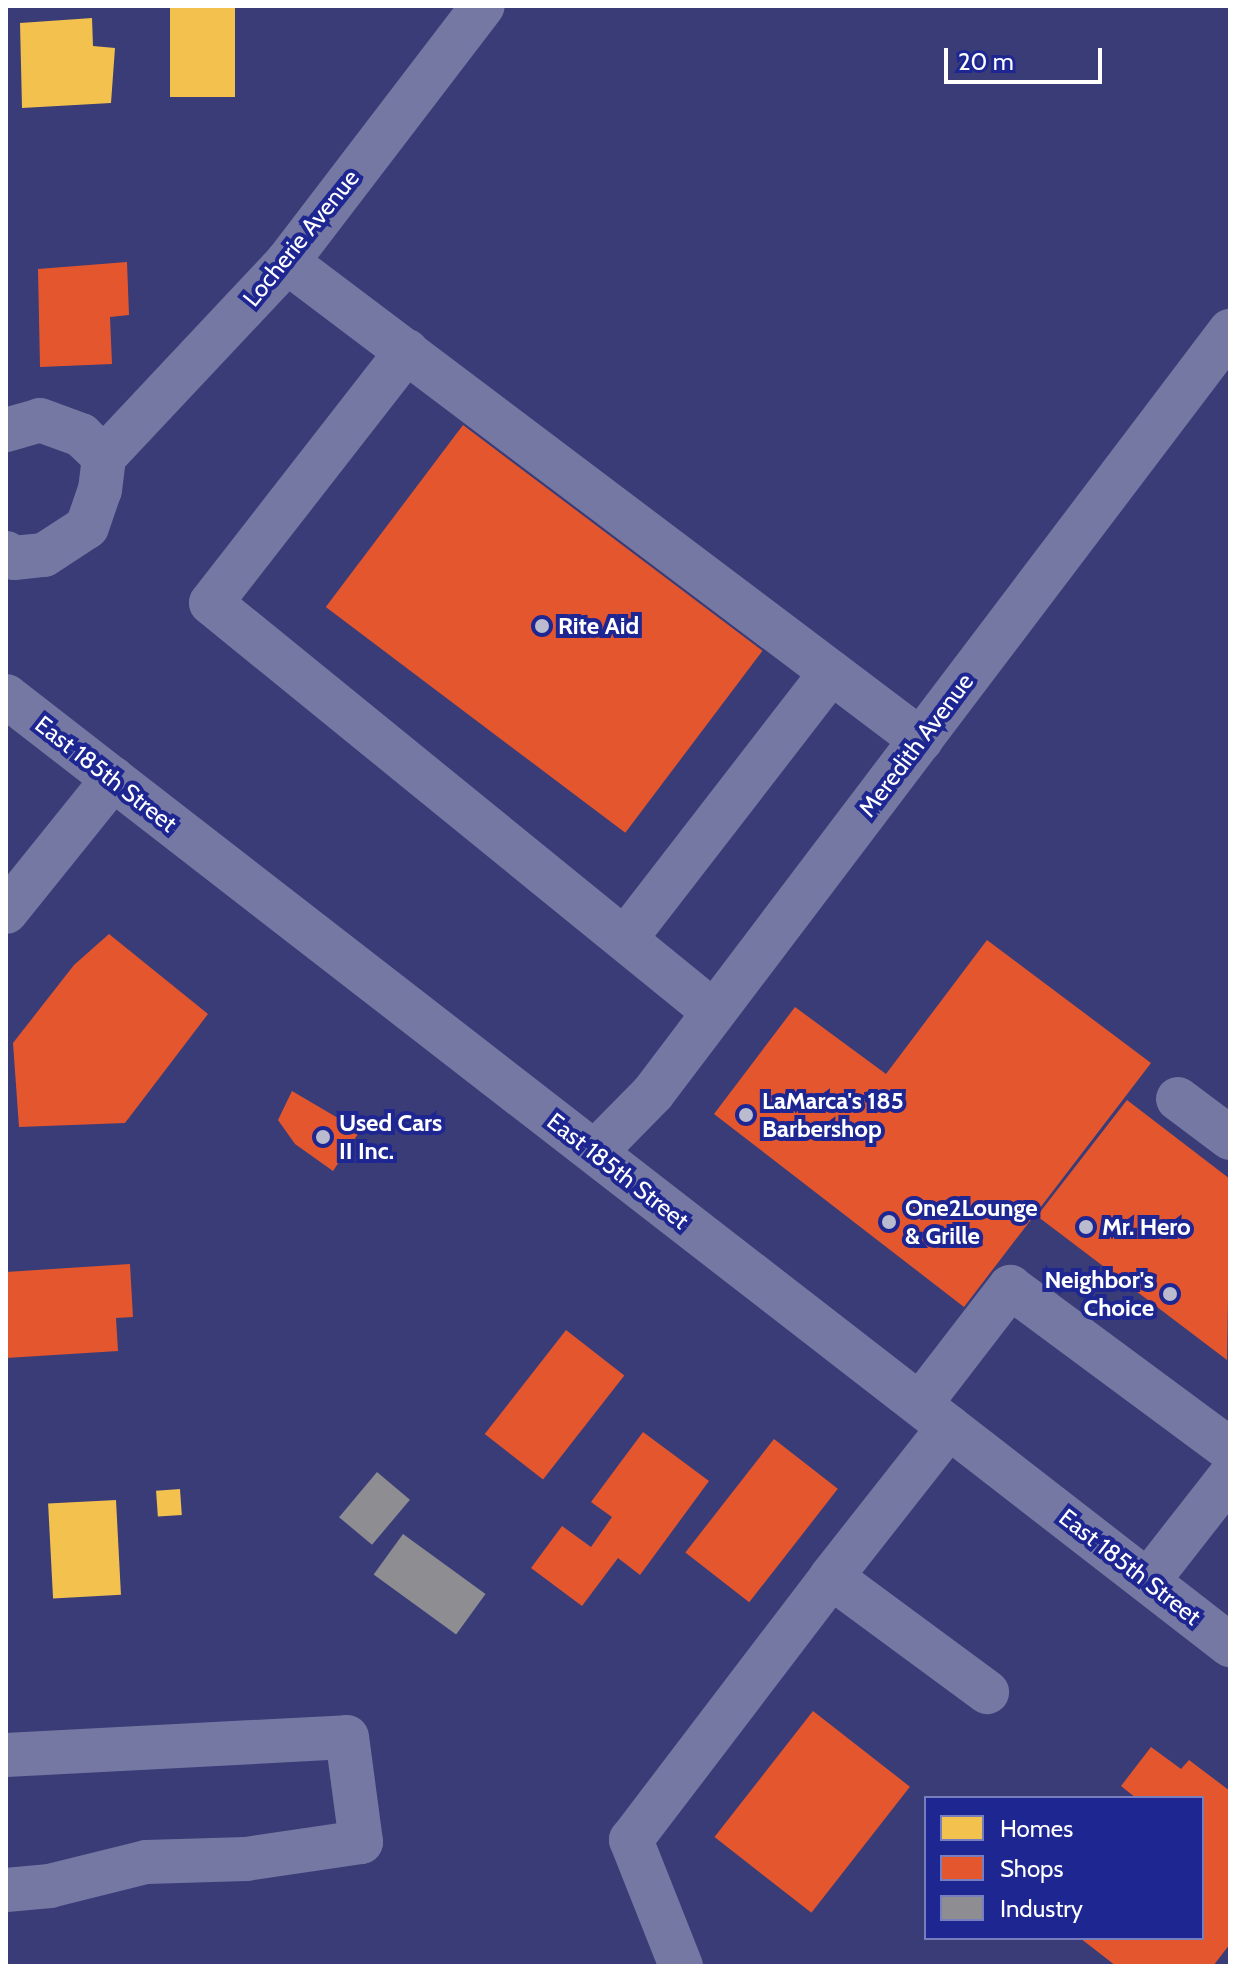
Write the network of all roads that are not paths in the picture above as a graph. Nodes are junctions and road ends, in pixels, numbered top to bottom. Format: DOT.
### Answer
graph roads {
  1 [pos="483,6"];
  2 [pos="287,262"];
  3 [pos="1230,331"];
  4 [pos="407,351"];
  5 [pos="6,430"];
  6 [pos="104,457"];
  7 [pos="6,553"];
  8 [pos="831,672"];
  9 [pos="6,696"];
  10 [pos="921,740"];
  11 [pos="113,779"];
  12 [pos="6,912"];
  13 [pos="625,939"];
  14 [pos="714,1012"];
  15 [pos="1178,1099"];
  16 [pos="1230,1138"];
  17 [pos="595,1152"];
  18 [pos="934,1416"];
  19 [pos="1230,1450"];
  20 [pos="1230,1476"];
  21 [pos="831,1577"];
  22 [pos="1148,1581"];
  23 [pos="1230,1645"];
  24 [pos="987,1692"];
  25 [pos="6,1755"];
  26 [pos="6,1890"];
  27 [pos="681,1966"];
  1 -- 2 [label="street, Locherie Avenue"];
  2 -- 4 [label="street"];
  2 -- 6 [label="street, Locherie Avenue"];
  3 -- 10 [label="street, Meredith Avenue"];
  4 -- 8 [label="street"];
  4 -- 13 [label="street"];
  5 -- 6 [label="street"];
  6 -- 7 [label="street, Locherie Avenue"];
  8 -- 10 [label="street"];
  8 -- 13 [label="street"];
  9 -- 11 [label="street, East 185th Street"];
  10 -- 14 [label="street, Meredith Avenue"];
  11 -- 12 [label="street"];
  11 -- 17 [label="street, East 185th Street"];
  13 -- 14 [label="street"];
  14 -- 17 [label="street, Meredith Avenue"];
  15 -- 16 [label="street"];
  17 -- 18 [label="street, East 185th Street"];
  18 -- 19 [label="street"];
  18 -- 21 [label="street"];
  18 -- 22 [label="street, East 185th Street"];
  20 -- 22 [label="street"];
  21 -- 24 [label="street"];
  21 -- 27 [label="street"];
  22 -- 23 [label="street, East 185th Street"];
  25 -- 26 [label="street"];
}
